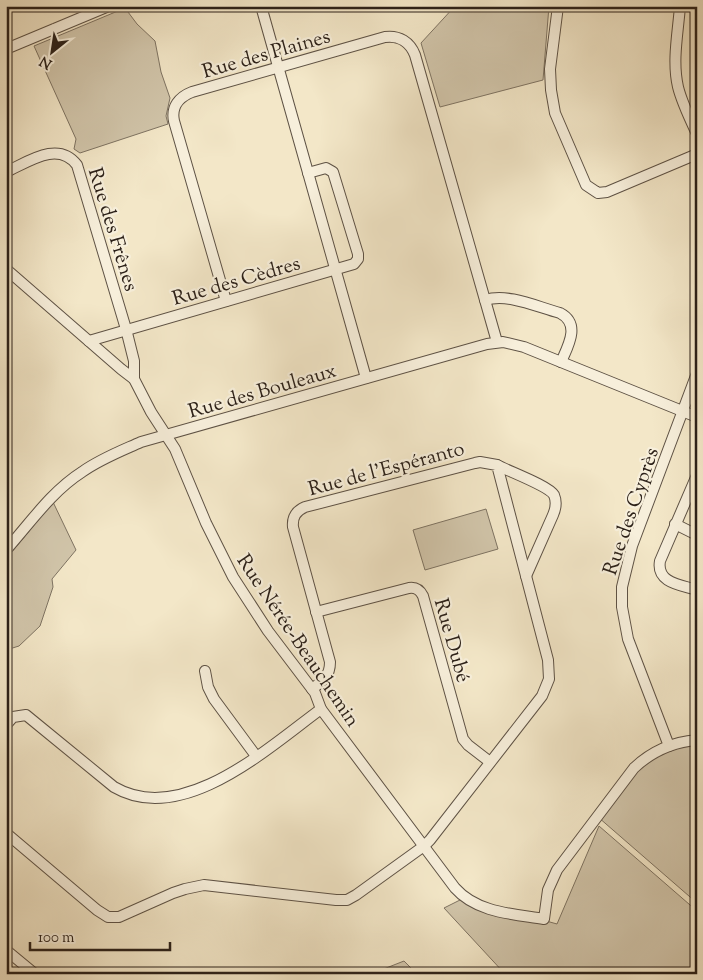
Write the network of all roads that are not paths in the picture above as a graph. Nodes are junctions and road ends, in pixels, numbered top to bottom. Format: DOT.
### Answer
graph roads {
  1 [pos="109,6"];
  2 [pos="261,6"];
  3 [pos="558,6"];
  4 [pos="680,6"];
  5 [pos="6,49"];
  6 [pos="278,68"];
  7 [pos="697,134"];
  8 [pos="697,154"];
  9 [pos="6,172"];
  10 [pos="308,173"];
  11 [pos="6,269"];
  12 [pos="336,270"];
  13 [pos="485,300"];
  14 [pos="226,301"];
  15 [pos="126,330"];
  16 [pos="89,341"];
  17 [pos="497,342"];
  18 [pos="561,362"];
  19 [pos="697,373"];
  20 [pos="366,378"];
  21 [pos="134,379"];
  22 [pos="683,411"];
  23 [pos="697,417"];
  24 [pos="166,435"];
  25 [pos="497,466"];
  26 [pos="697,475"];
  27 [pos="675,524"];
  28 [pos="697,535"];
  29 [pos="6,550"];
  30 [pos="526,576"];
  31 [pos="697,590"];
  32 [pos="316,612"];
  33 [pos="205,671"];
  34 [pos="312,689"];
  35 [pos="320,709"];
  36 [pos="6,725"];
  37 [pos="697,740"];
  38 [pos="669,746"];
  39 [pos="256,756"];
  40 [pos="490,762"];
  41 [pos="6,833"];
  42 [pos="424,846"];
  43 [pos="6,950"];
  44 [pos="35,974"];
  1 -- 5 [label="street"];
  2 -- 6 [label="street"];
  3 -- 8 [label="street"];
  4 -- 7 [label="street"];
  6 -- 10 [label="street"];
  6 -- 13 [label="street, Rue des Plaines"];
  6 -- 14 [label="street, Rue des Plaines"];
  9 -- 15 [label="street, Rue des Frênes"];
  10 -- 12 [label="street"];
  10 -- 12 [label="street, Rue des Cèdres"];
  11 -- 16 [label="street, Rue Nérée-Beauchemin"];
  12 -- 14 [label="street, Rue des Cèdres"];
  12 -- 20 [label="street"];
  13 -- 17 [label="street, Rue des Plaines"];
  13 -- 18 [label="street"];
  14 -- 15 [label="street, Rue des Cèdres"];
  15 -- 16 [label="street, Rue des Cèdres"];
  15 -- 21 [label="street, Rue des Frênes"];
  16 -- 21 [label="street, Rue Nérée-Beauchemin"];
  17 -- 18 [label="street, Rue des Bouleaux"];
  17 -- 20 [label="street, Rue des Bouleaux"];
  18 -- 22 [label="street, Rue des Bouleaux"];
  19 -- 22 [label="street, Rue des Cyprès"];
  20 -- 24 [label="street, Rue des Bouleaux"];
  21 -- 24 [label="street, Rue Nérée-Beauchemin"];
  22 -- 23 [label="street, Rue des Bouleaux"];
  22 -- 38 [label="street, Rue des Cyprès"];
  24 -- 29 [label="street, Rue des Bouleaux"];
  24 -- 34 [label="street, Rue Nérée-Beauchemin"];
  25 -- 30 [label="street"];
  25 -- 30 [label="street, Rue de l'Espéranto"];
  25 -- 32 [label="street, Rue de l'Espéranto"];
  26 -- 27 [label="street"];
  27 -- 28 [label="street"];
  27 -- 31 [label="street"];
  30 -- 40 [label="street"];
  32 -- 34 [label="street, Rue de l'Espéranto"];
  32 -- 40 [label="street, Rue Dubé"];
  33 -- 39 [label="street"];
  34 -- 35 [label="street, Rue Nérée-Beauchemin"];
  35 -- 39 [label="street"];
  35 -- 42 [label="street, Rue Nérée-Beauchemin"];
  36 -- 39 [label="street"];
  37 -- 38 [label="street"];
  38 -- 42 [label="street, Rue Nérée-Beauchemin"];
  40 -- 42 [label="street"];
  41 -- 42 [label="street"];
  43 -- 44 [label="street"];
}
